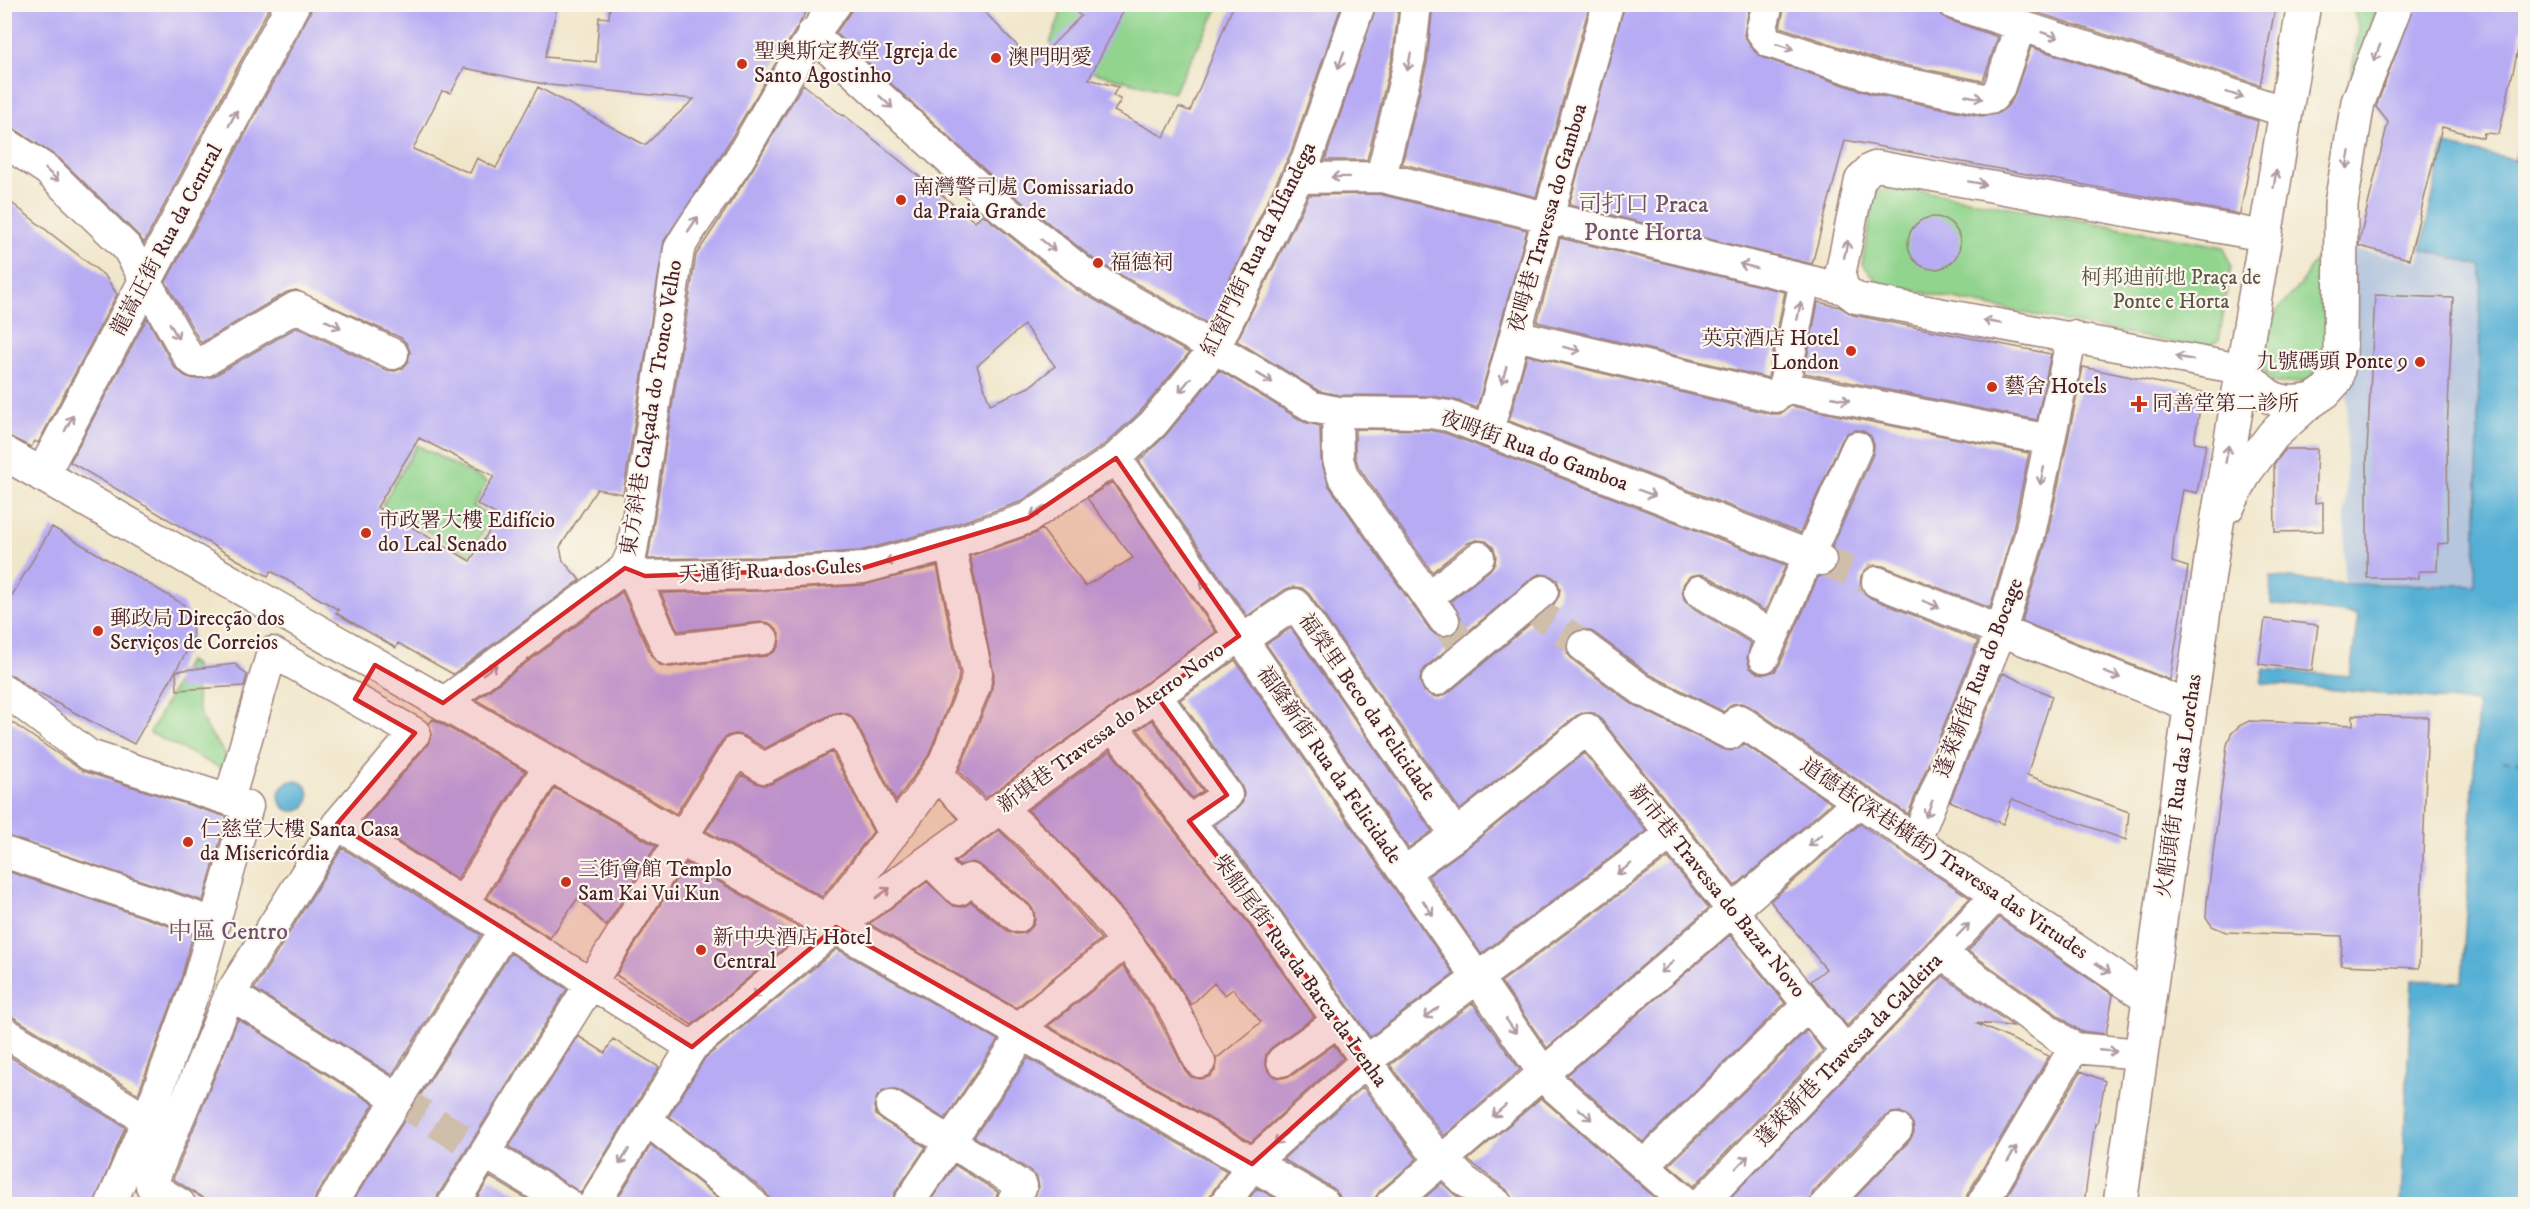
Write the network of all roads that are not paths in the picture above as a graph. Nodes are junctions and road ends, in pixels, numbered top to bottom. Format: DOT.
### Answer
graph roads {
  1 [pos="293,4"];
  2 [pos="836,4"];
  3 [pos="1360,4"];
  4 [pos="1416,4"];
  5 [pos="1608,4"];
  6 [pos="1768,4"];
  7 [pos="1954,4"];
  8 [pos="2304,4"];
  9 [pos="2396,4"];
  10 [pos="2020,26"];
  11 [pos="812,34"];
  12 [pos="2286,112"];
  13 [pos="4,142"];
  14 [pos="1382,177"];
  15 [pos="1298,178"];
  16 [pos="1548,217"];
  17 [pos="2265,236"];
  18 [pos="146,280"];
  19 [pos="1805,280"];
  20 [pos="1844,290"];
  21 [pos="1515,335"];
  22 [pos="2072,336"];
  23 [pos="1215,348"];
  24 [pos="393,354"];
  25 [pos="2241,369"];
  26 [pos="1784,387"];
  27 [pos="2312,400"];
  28 [pos="1337,412"];
  29 [pos="1488,431"];
  30 [pos="2050,440"];
  31 [pos="1857,447"];
  32 [pos="4,453"];
  33 [pos="1116,458"];
  34 [pos="42,475"];
  35 [pos="950,545"];
  36 [pos="2212,553"];
  37 [pos="1479,557"];
  38 [pos="1815,558"];
  39 [pos="629,570"];
  40 [pos="1877,582"];
  41 [pos="1543,591"];
  42 [pos="1699,591"];
  43 [pos="2001,631"];
  44 [pos="1241,638"];
  45 [pos="763,639"];
  46 [pos="1583,646"];
  47 [pos="375,664"];
  48 [pos="1437,680"];
  49 [pos="4,690"];
  50 [pos="1156,696"];
  51 [pos="355,699"];
  52 [pos="443,703"];
  53 [pos="2190,706"];
  54 [pos="1113,727"];
  55 [pos="550,764"];
  56 [pos="936,774"];
  57 [pos="229,800"];
  58 [pos="1859,802"];
  59 [pos="991,815"];
  60 [pos="1189,821"];
  61 [pos="337,824"];
  62 [pos="893,834"];
  63 [pos="1671,834"];
  64 [pos="1456,835"];
  65 [pos="681,839"];
  66 [pos="1916,840"];
  67 [pos="4,852"];
  68 [pos="929,860"];
  69 [pos="1404,872"];
  70 [pos="1997,895"];
  71 [pos="463,903"];
  72 [pos="1732,911"];
  73 [pos="1018,917"];
  74 [pos="214,922"];
  75 [pos="831,924"];
  76 [pos="505,930"];
  77 [pos="1125,942"];
  78 [pos="1941,953"];
  79 [pos="1478,979"];
  80 [pos="590,984"];
  81 [pos="230,994"];
  82 [pos="2149,999"];
  83 [pos="1808,1005"];
  84 [pos="1338,1021"];
  85 [pos="4,1032"];
  86 [pos="1019,1032"];
  87 [pos="692,1047"];
  88 [pos="2073,1048"];
  89 [pos="1846,1052"];
  90 [pos="2142,1054"];
  91 [pos="1281,1061"];
  92 [pos="1366,1061"];
  93 [pos="1200,1062"];
  94 [pos="1543,1073"];
  95 [pos="398,1099"];
  96 [pos="891,1106"];
  97 [pos="147,1120"];
  98 [pos="647,1120"];
  99 [pos="1897,1129"];
  100 [pos="172,1136"];
  101 [pos="950,1142"];
  102 [pos="485,1153"];
  103 [pos="1443,1159"];
  104 [pos="1252,1164"];
  105 [pos="1644,1165"];
  106 [pos="1017,1195"];
  107 [pos="111,1204"];
  108 [pos="180,1204"];
  109 [pos="331,1204"];
  110 [pos="453,1204"];
  111 [pos="568,1204"];
  112 [pos="594,1204"];
  113 [pos="753,1204"];
  114 [pos="908,1204"];
  115 [pos="1225,1204"];
  116 [pos="1323,1204"];
  117 [pos="1391,1204"];
  118 [pos="1497,1204"];
  119 [pos="1688,1204"];
  120 [pos="1701,1204"];
  121 [pos="1826,1204"];
  122 [pos="1982,1204"];
  123 [pos="2120,1204"];
  18 -- 1 [label="main road, 龍嵩正街 Rua da Central, one-way"];
  2 -- 11 [label="street, 東方斜巷 Calçada do Tronco Velho"];
  3 -- 15 [label="street, 紅窗門街 Rua da Alfandega, one-way"];
  4 -- 14 [label="street, one-way"];
  5 -- 16 [label="street, 夜呣巷 Travessa do Gamboa"];
  6 -- 10 [label="street, one-way"];
  7 -- 10 [label="street"];
  8 -- 12 [label="main road"];
  9 -- 27 [label="main road, one-way"];
  10 -- 12 [label="street, one-way"];
  11 -- 23 [label="street, 夜呣街 Rua do Gamboa, one-way"];
  39 -- 11 [label="street, 東方斜巷 Calçada do Tronco Velho, one-way"];
  17 -- 12 [label="main road, one-way"];
  13 -- 18 [label="street, one-way"];
  14 -- 15 [label="street, one-way"];
  14 -- 16 [label="street"];
  15 -- 23 [label="street, 紅窗門街 Rua da Alfandega"];
  19 -- 16 [label="street, one-way"];
  16 -- 21 [label="street, 夜呣巷 Travessa do Gamboa"];
  20 -- 17 [label="street, one-way"];
  17 -- 25 [label="main road"];
  18 -- 24 [label="street, one-way"];
  34 -- 18 [label="main road, 龍嵩正街 Rua da Central, one-way"];
  19 -- 20 [label="street"];
  26 -- 19 [label="street, one-way"];
  22 -- 20 [label="street, one-way"];
  21 -- 26 [label="street, one-way"];
  21 -- 29 [label="street, 夜呣巷 Travessa do Gamboa, one-way"];
  25 -- 22 [label="street, one-way"];
  22 -- 30 [label="street, 蓬萊新街 Rua do Bocage"];
  23 -- 28 [label="street, 夜呣街 Rua do Gamboa, one-way"];
  23 -- 33 [label="street, 紅窗門街 Rua da Alfandega, one-way"];
  25 -- 27 [label="main road"];
  36 -- 25 [label="main road, 火船頭街 Rua das Lorchas, one-way"];
  26 -- 30 [label="street, one-way"];
  27 -- 36 [label="main road"];
  28 -- 29 [label="street, 夜呣街 Rua do Gamboa"];
  28 -- 37 [label="street"];
  29 -- 38 [label="street, 夜呣街 Rua do Gamboa, one-way"];
  30 -- 43 [label="street, 蓬萊新街 Rua do Bocage, one-way"];
  31 -- 38 [label="street"];
  32 -- 34 [label="main road"];
  33 -- 35 [label="street, 紅窗門街 Rua da Alfandega, one-way"];
  44 -- 33 [label="street, 福隆新街 Rua da Felicidade, one-way"];
  34 -- 47 [label="main road"];
  35 -- 39 [label="street, 天通街 Rua dos Cules, one-way"];
  35 -- 56 [label="street"];
  36 -- 53 [label="main road, 火船頭街 Rua das Lorchas"];
  38 -- 42 [label="street"];
  39 -- 45 [label="street"];
  52 -- 39 [label="street, one-way"];
  40 -- 43 [label="street, one-way"];
  41 -- 48 [label="street"];
  43 -- 53 [label="street, one-way"];
  43 -- 66 [label="street, 蓬萊新街 Rua do Bocage, one-way"];
  44 -- 50 [label="street, 新填巷 Travessa do Aterro Novo"];
  44 -- 64 [label="street, 福榮里 Beco da Felicidade"];
  44 -- 69 [label="street, 福隆新街 Rua da Felicidade"];
  46 -- 58 [label="street, 道德巷(深巷橫街) Travessa das Virtudes"];
  47 -- 51 [label="street"];
  47 -- 52 [label="main road"];
  49 -- 57 [label="street"];
  50 -- 54 [label="street, 新填巷 Travessa do Aterro Novo"];
  50 -- 60 [label="street"];
  51 -- 57 [label="street"];
  51 -- 61 [label="street"];
  52 -- 55 [label="main road"];
  53 -- 82 [label="main road, 火船頭街 Rua das Lorchas"];
  54 -- 59 [label="street, 新填巷 Travessa do Aterro Novo"];
  54 -- 60 [label="street, 柴船尾街 Rua da Barca da Lenha"];
  55 -- 65 [label="main road"];
  55 -- 71 [label="street"];
  56 -- 59 [label="street"];
  56 -- 62 [label="street"];
  57 -- 74 [label="street"];
  58 -- 66 [label="street, 道德巷(深巷橫街) Travessa das Virtudes"];
  58 -- 72 [label="street, one-way"];
  59 -- 68 [label="street, 新填巷 Travessa do Aterro Novo"];
  59 -- 77 [label="street"];
  60 -- 84 [label="street, 柴船尾街 Rua da Barca da Lenha"];
  61 -- 71 [label="street"];
  61 -- 81 [label="street"];
  62 -- 65 [label="street"];
  62 -- 75 [label="street"];
  63 -- 64 [label="street, 新市巷 Travessa do Bazar Novo"];
  63 -- 72 [label="street, 新市巷 Travessa do Bazar Novo"];
  63 -- 79 [label="street, one-way"];
  64 -- 69 [label="street"];
  65 -- 75 [label="main road"];
  65 -- 80 [label="street"];
  66 -- 70 [label="street, 道德巷(深巷橫街) Travessa das Virtudes"];
  67 -- 74 [label="street"];
  68 -- 73 [label="street"];
  75 -- 68 [label="street, 新填巷 Travessa do Aterro Novo, one-way"];
  69 -- 79 [label="street, 福隆新街 Rua da Felicidade, one-way"];
  78 -- 70 [label="street, 蓬萊新巷 Travessa da Caldeira, one-way"];
  70 -- 82 [label="street, 道德巷(深巷橫街) Travessa das Virtudes, one-way"];
  71 -- 76 [label="street"];
  72 -- 83 [label="street, 新市巷 Travessa do Bazar Novo"];
  72 -- 94 [label="street, one-way"];
  74 -- 97 [label="street"];
  75 -- 86 [label="main road"];
  75 -- 87 [label="street, one-way"];
  76 -- 80 [label="street"];
  76 -- 95 [label="street"];
  77 -- 86 [label="street"];
  77 -- 93 [label="street"];
  78 -- 88 [label="street"];
  78 -- 89 [label="street, 蓬萊新巷 Travessa da Caldeira"];
  79 -- 92 [label="street, one-way"];
  79 -- 94 [label="street, 福隆新街 Rua da Felicidade, one-way"];
  80 -- 87 [label="street"];
  80 -- 102 [label="street"];
  81 -- 95 [label="street"];
  81 -- 100 [label="street"];
  82 -- 90 [label="main road, 火船頭街 Rua das Lorchas"];
  83 -- 89 [label="street, 新市巷 Travessa do Bazar Novo"];
  83 -- 105 [label="street"];
  84 -- 91 [label="street"];
  84 -- 92 [label="street, 柴船尾街 Rua da Barca da Lenha"];
  85 -- 97 [label="street"];
  86 -- 101 [label="street"];
  86 -- 104 [label="main road"];
  87 -- 98 [label="street"];
  88 -- 90 [label="street, one-way"];
  122 -- 88 [label="street, one-way"];
  120 -- 89 [label="street, 蓬萊新巷 Travessa da Caldeira, one-way"];
  90 -- 123 [label="main road, 火船頭街 Rua das Lorchas"];
  92 -- 103 [label="street, 柴船尾街 Rua da Barca da Lenha"];
  92 -- 104 [label="street, one-way"];
  94 -- 103 [label="street, one-way"];
  94 -- 105 [label="street, 福隆新街 Rua da Felicidade, one-way"];
  95 -- 109 [label="street"];
  96 -- 101 [label="street"];
  97 -- 100 [label="street"];
  97 -- 107 [label="street"];
  98 -- 112 [label="street, one-way"];
  98 -- 113 [label="street"];
  99 -- 121 [label="street"];
  100 -- 108 [label="street"];
  101 -- 106 [label="street"];
  101 -- 114 [label="street"];
  102 -- 110 [label="street"];
  102 -- 111 [label="street"];
  103 -- 117 [label="street"];
  103 -- 118 [label="street, 柴船尾街 Rua da Barca da Lenha"];
  104 -- 115 [label="street"];
  104 -- 116 [label="main road"];
  105 -- 119 [label="street, 福隆新街 Rua da Felicidade"];
}
